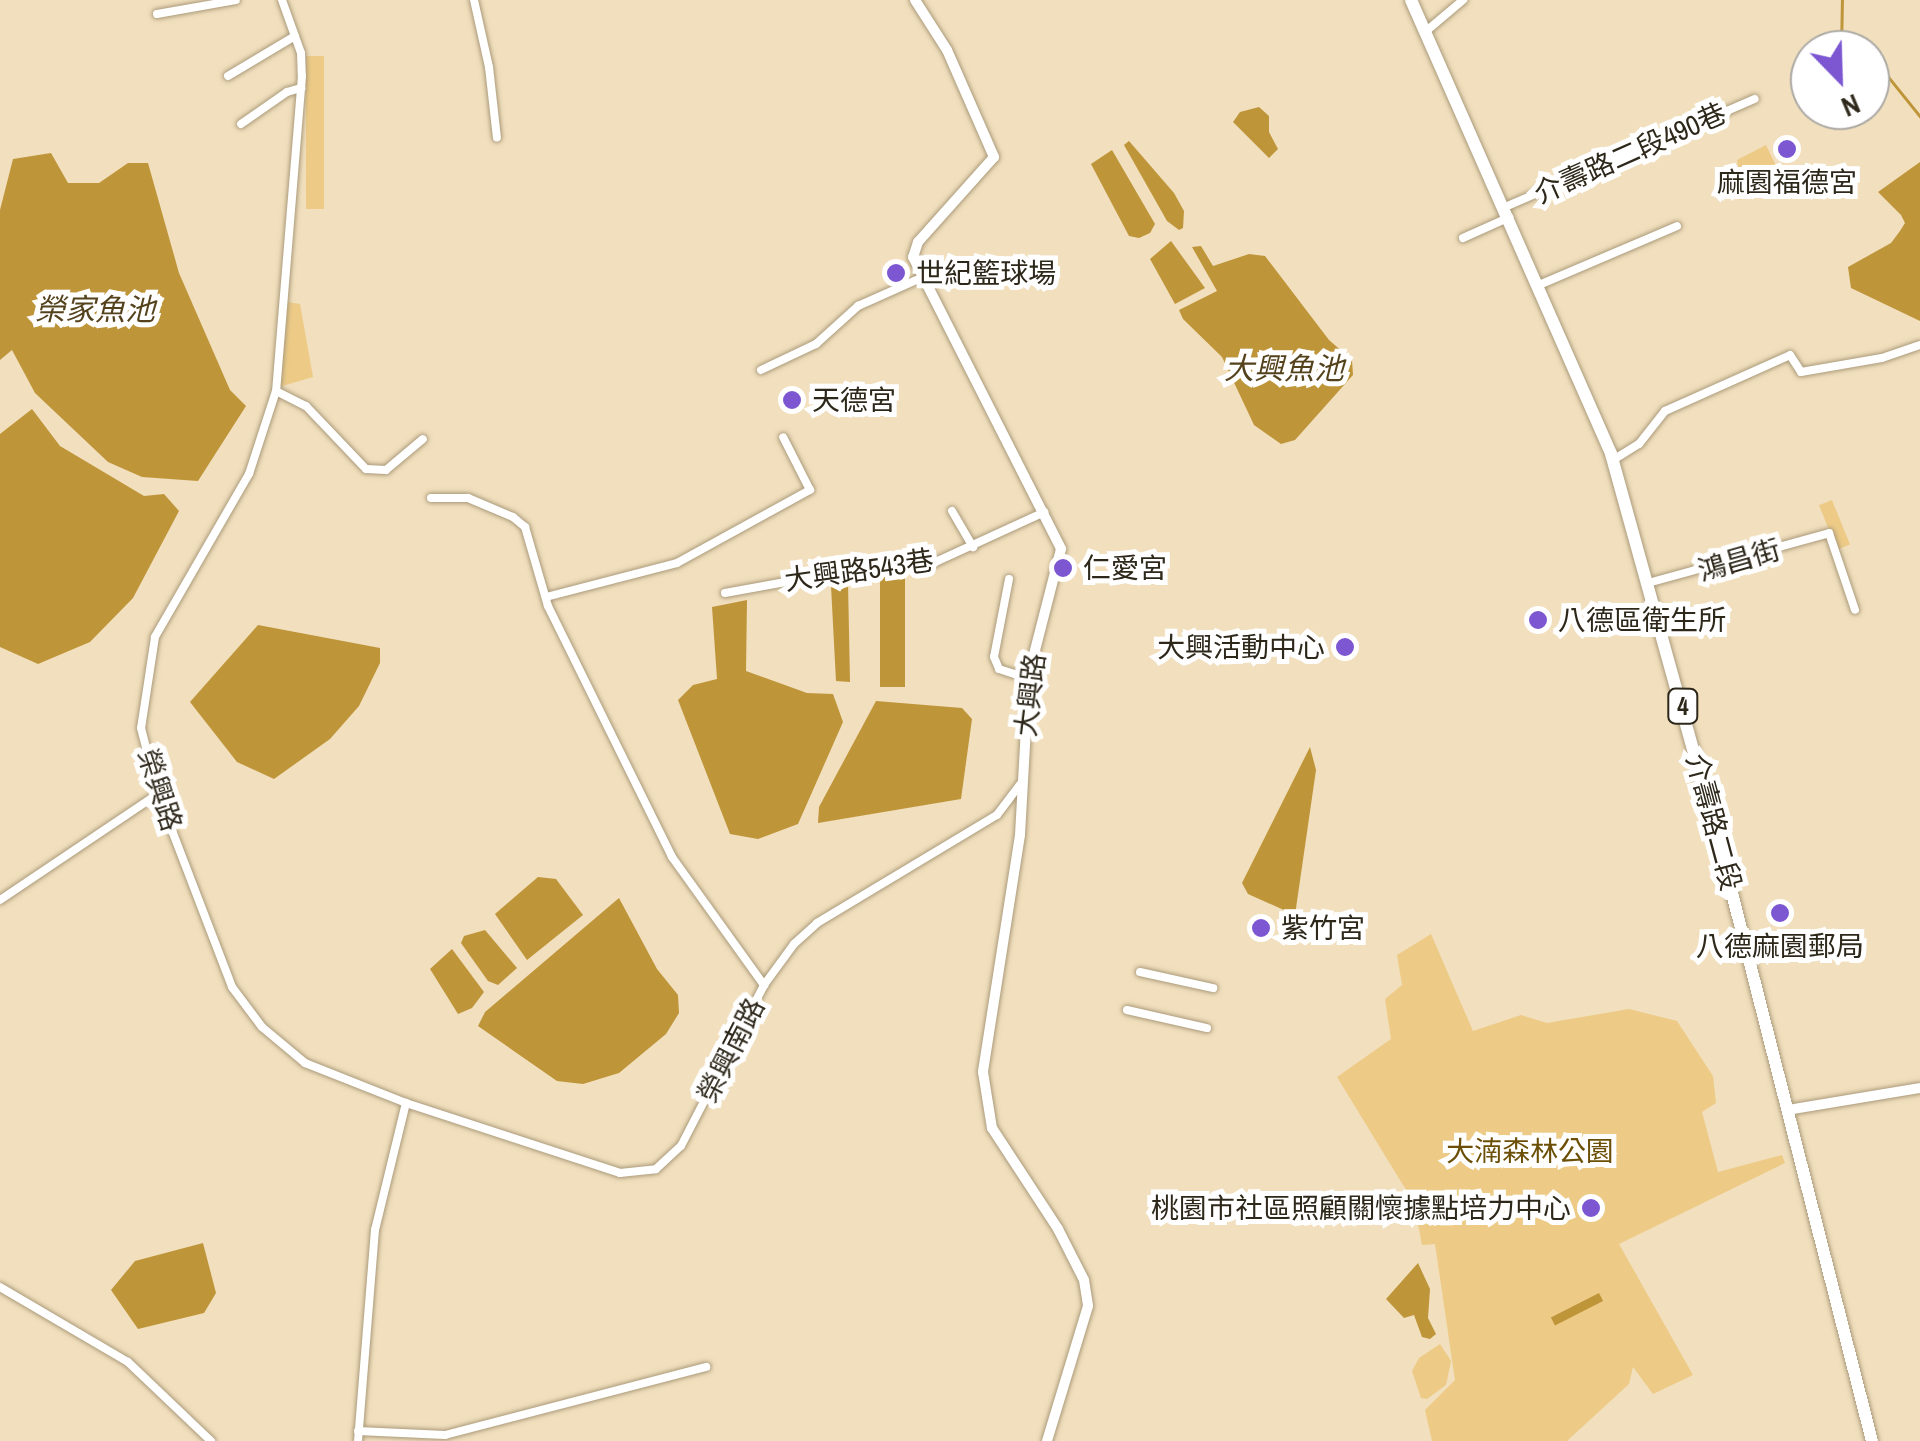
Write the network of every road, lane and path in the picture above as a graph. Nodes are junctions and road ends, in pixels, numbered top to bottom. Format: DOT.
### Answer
graph roads {
  1 [pos="236,0"];
  2 [pos="282,0"];
  3 [pos="474,0"];
  4 [pos="915,0"];
  5 [pos="1411,0"];
  6 [pos="1463,0"];
  7 [pos="157,14"];
  8 [pos="1425,32"];
  9 [pos="295,36"];
  10 [pos="228,76"];
  11 [pos="301,88"];
  12 [pos="1754,99"];
  13 [pos="241,124"];
  14 [pos="498,138"];
  15 [pos="1507,212"];
  16 [pos="1677,226"];
  17 [pos="1463,238"];
  18 [pos="923,277"];
  19 [pos="1540,285"];
  20 [pos="1920,345"];
  21 [pos="762,370"];
  22 [pos="276,390"];
  23 [pos="783,437"];
  24 [pos="423,439"];
  25 [pos="1613,460"];
  26 [pos="431,498"];
  27 [pos="952,511"];
  28 [pos="1044,512"];
  29 [pos="973,547"];
  30 [pos="1009,580"];
  31 [pos="1648,583"];
  32 [pos="725,593"];
  33 [pos="546,597"];
  34 [pos="1855,610"];
  35 [pos="1029,679"];
  36 [pos="1020,784"];
  37 [pos="158,794"];
  38 [pos="0,900"];
  39 [pos="1140,972"];
  40 [pos="764,985"];
  41 [pos="1212,988"];
  42 [pos="1127,1010"];
  43 [pos="1207,1028"];
  44 [pos="1920,1088"];
  45 [pos="406,1103"];
  46 [pos="1786,1110"];
  47 [pos="0,1287"];
  48 [pos="706,1367"];
  49 [pos="358,1436"];
  50 [pos="211,1441"];
  51 [pos="1047,1441"];
  52 [pos="1872,1441"];
  1 -- 7 [label="street"];
  2 -- 9 [label="street, 榮興路"];
  3 -- 14 [label="street"];
  4 -- 18 [label="street"];
  5 -- 8 [label="main road, 介壽路二段 / 4"];
  6 -- 8 [label="street"];
  8 -- 15 [label="main road, 介壽路二段 / 4"];
  9 -- 10 [label="street"];
  9 -- 11 [label="street, 榮興路"];
  11 -- 13 [label="street"];
  11 -- 22 [label="street, 榮興路"];
  12 -- 15 [label="street, 介壽路二段490巷"];
  15 -- 17 [label="street, 介壽路二段490巷"];
  15 -- 19 [label="main road, 介壽路二段 / 4"];
  16 -- 19 [label="street"];
  18 -- 21 [label="street"];
  18 -- 28 [label="street, 大興路"];
  19 -- 25 [label="main road, 介壽路二段 / 4"];
  20 -- 25 [label="street"];
  22 -- 24 [label="street"];
  22 -- 37 [label="street, 榮興路"];
  23 -- 33 [label="street"];
  25 -- 31 [label="main road, 介壽路二段 / 4"];
  26 -- 33 [label="street"];
  27 -- 29 [label="street"];
  28 -- 29 [label="street, 大興路543巷"];
  28 -- 35 [label="street, 大興路"];
  29 -- 32 [label="street, 大興路543巷"];
  30 -- 35 [label="street"];
  31 -- 34 [label="street, 鴻昌街"];
  31 -- 46 [label="main road, 介壽路二段 / 4"];
  33 -- 40 [label="street"];
  35 -- 36 [label="street, 大興路"];
  36 -- 40 [label="street, 榮興南路"];
  36 -- 51 [label="street, 大興路"];
  37 -- 38 [label="street"];
  37 -- 45 [label="street, 榮興路"];
  39 -- 41 [label="street"];
  40 -- 45 [label="street, 榮興南路"];
  42 -- 43 [label="street"];
  44 -- 46 [label="street"];
  45 -- 49 [label="street"];
  46 -- 52 [label="main road, 介壽路二段 / 4"];
  47 -- 50 [label="street"];
  48 -- 49 [label="street"];
}
